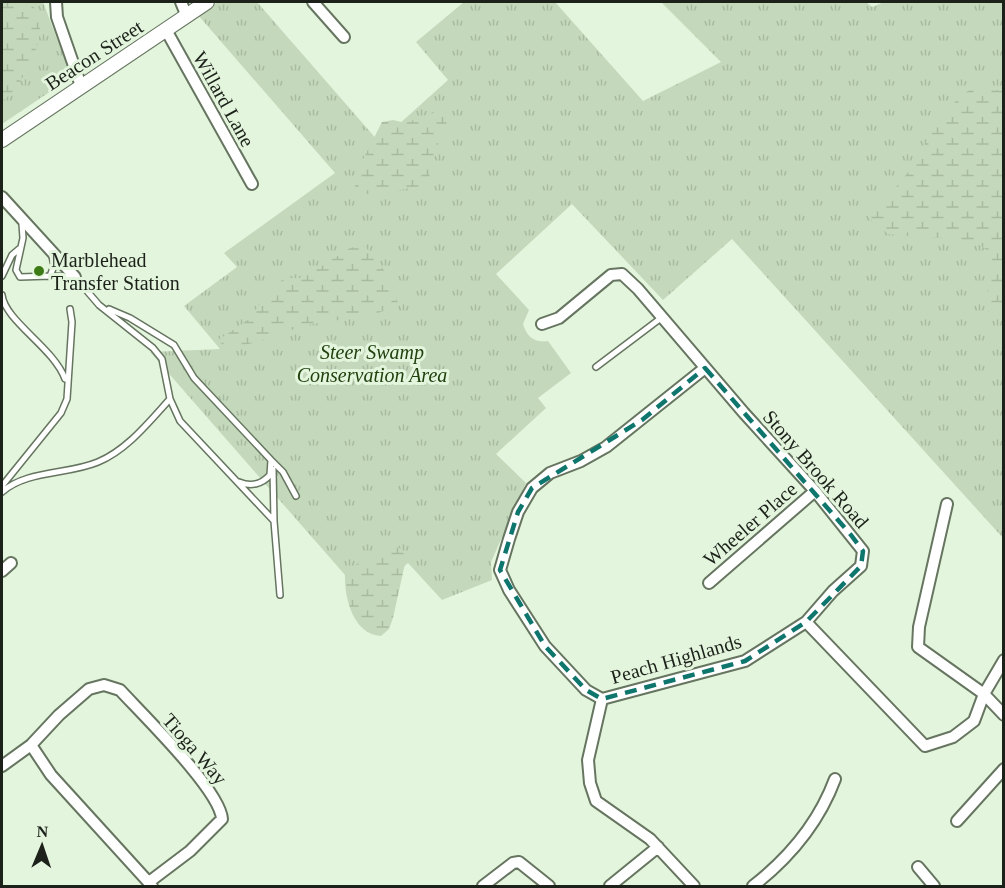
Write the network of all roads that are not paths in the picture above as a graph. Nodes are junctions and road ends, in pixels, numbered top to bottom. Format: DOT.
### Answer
graph roads {
  1 [pos="56,2"];
  2 [pos="207,2"];
  3 [pos="313,2"];
  4 [pos="184,8"];
  5 [pos="166,30"];
  6 [pos="344,38"];
  7 [pos="81,86"];
  8 [pos="2,140"];
  9 [pos="252,184"];
  10 [pos="2,197"];
  11 [pos="18,214"];
  12 [pos="20,248"];
  13 [pos="51,249"];
  14 [pos="2,276"];
  15 [pos="50,276"];
  16 [pos="75,277"];
  17 [pos="2,295"];
  18 [pos="99,305"];
  19 [pos="70,309"];
  20 [pos="662,318"];
  21 [pos="542,324"];
  22 [pos="596,367"];
  23 [pos="705,369"];
  24 [pos="67,384"];
  25 [pos="170,399"];
  26 [pos="271,460"];
  27 [pos="235,480"];
  28 [pos="2,486"];
  29 [pos="815,491"];
  30 [pos="2,492"];
  31 [pos="296,496"];
  32 [pos="947,504"];
  33 [pos="273,521"];
  34 [pos="11,563"];
  35 [pos="2,571"];
  36 [pos="710,584"];
  37 [pos="280,595"];
  38 [pos="806,622"];
  39 [pos="1004,660"];
  40 [pos="984,694"];
  41 [pos="602,699"];
  42 [pos="1004,715"];
  43 [pos="31,745"];
  44 [pos="2,766"];
  45 [pos="1004,769"];
  46 [pos="835,779"];
  47 [pos="957,821"];
  48 [pos="658,847"];
  49 [pos="918,867"];
  50 [pos="151,884"];
  51 [pos="483,886"];
  52 [pos="549,886"];
  53 [pos="610,886"];
  54 [pos="694,886"];
  55 [pos="753,886"];
  56 [pos="934,886"];
  1 -- 7 [label="street"];
  2 -- 4 [label="street, Beacon Street"];
  3 -- 6 [label="street"];
  4 -- 5 [label="street, Beacon Street"];
  5 -- 7 [label="street, Beacon Street"];
  5 -- 9 [label="street, Willard Lane"];
  7 -- 8 [label="street, Beacon Street"];
  10 -- 11 [label="street"];
  11 -- 12 [label="lane"];
  11 -- 13 [label="street"];
  12 -- 14 [label="lane"];
  12 -- 15 [label="lane"];
  13 -- 15 [label="lane"];
  13 -- 16 [label="street"];
  15 -- 16 [label="lane"];
  16 -- 18 [label="lane"];
  17 -- 24 [label="lane"];
  18 -- 25 [label="lane"];
  18 -- 26 [label="lane"];
  19 -- 24 [label="lane"];
  20 -- 21 [label="street, Stony Brook Road"];
  20 -- 22 [label="lane"];
  20 -- 23 [label="street, Stony Brook Road"];
  23 -- 29 [label="street, Stony Brook Road"];
  23 -- 41 [label="street"];
  24 -- 28 [label="lane"];
  25 -- 27 [label="lane"];
  25 -- 30 [label="lane"];
  26 -- 27 [label="lane"];
  26 -- 31 [label="lane"];
  26 -- 33 [label="lane"];
  27 -- 33 [label="lane"];
  29 -- 36 [label="street, Wheeler Place"];
  29 -- 38 [label="street, Stony Brook Road"];
  32 -- 40 [label="street"];
  33 -- 37 [label="lane"];
  34 -- 35 [label="street"];
  38 -- 40 [label="street"];
  38 -- 41 [label="street, Peach Highlands"];
  39 -- 40 [label="street"];
  40 -- 42 [label="street"];
  41 -- 48 [label="street, Peach Highlands"];
  43 -- 44 [label="street, Tioga Way"];
  43 -- 50 [label="street, Tioga Way"];
  43 -- 50 [label="street, Tioga Way"];
  45 -- 47 [label="street"];
  46 -- 55 [label="street"];
  48 -- 53 [label="street"];
  48 -- 54 [label="street, Peach Highlands"];
  49 -- 56 [label="street"];
  51 -- 52 [label="street"];
}
